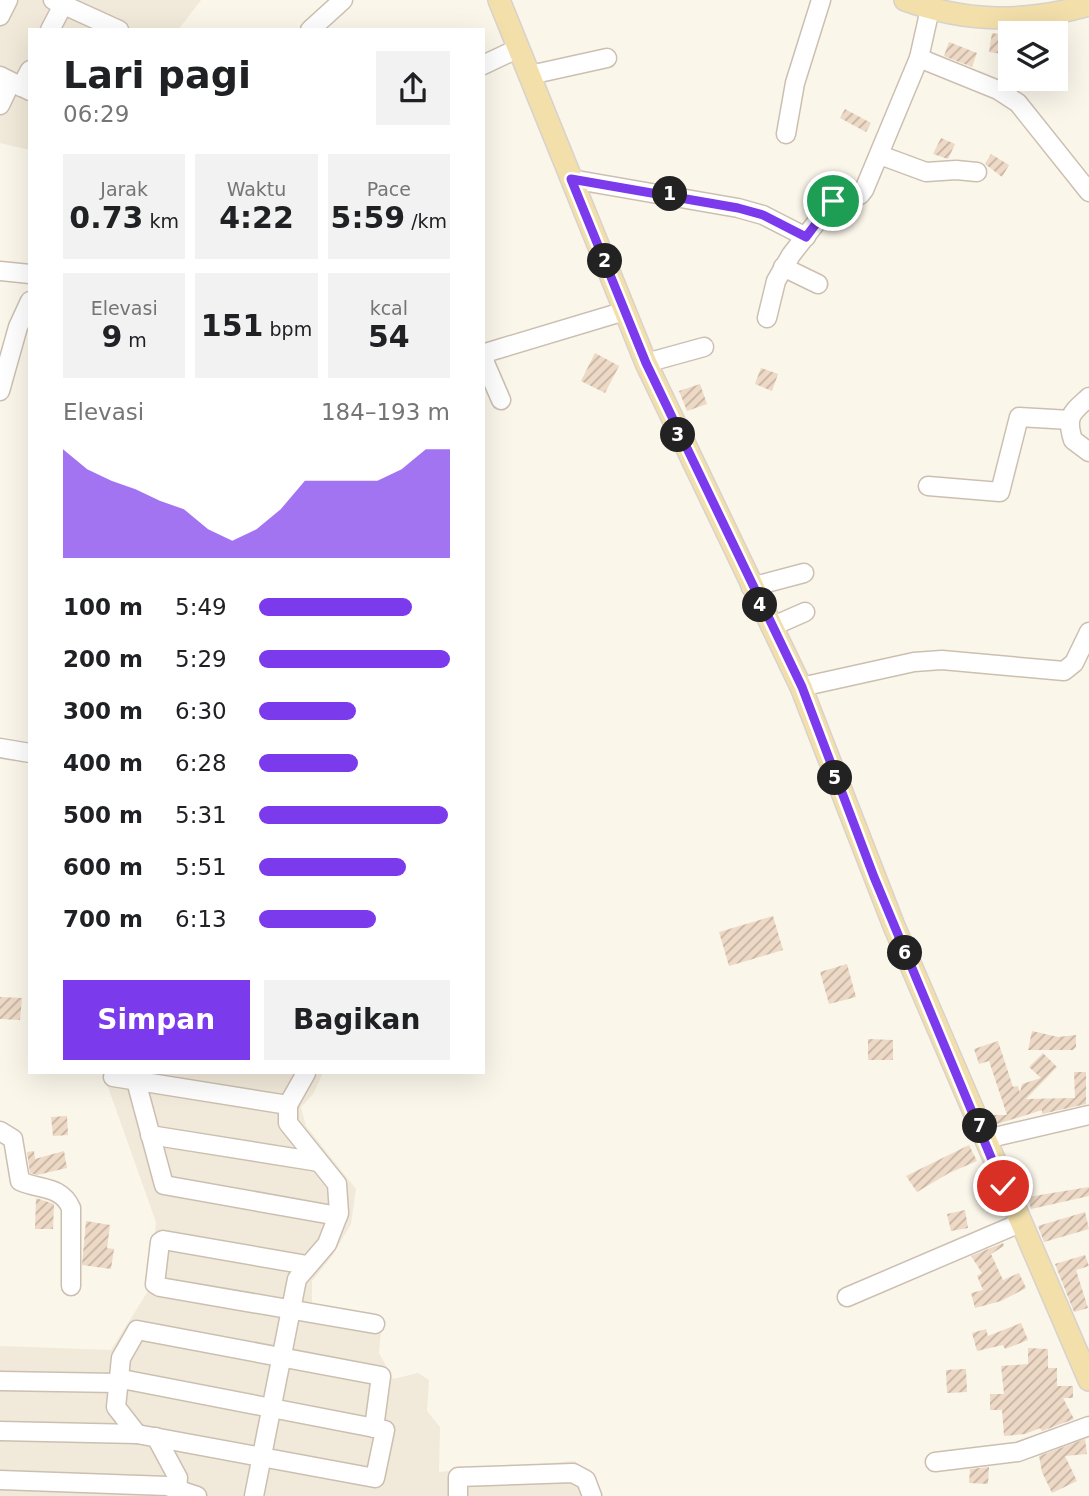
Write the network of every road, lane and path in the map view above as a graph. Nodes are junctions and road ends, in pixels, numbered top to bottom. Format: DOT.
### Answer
graph roads {
  1 [pos="8,0"];
  2 [pos="343,0"];
  3 [pos="499,0"];
  4 [pos="821,0"];
  5 [pos="905,0"];
  6 [pos="58,3"];
  7 [pos="1089,5"];
  8 [pos="930,9"];
  9 [pos="0,16"];
  10 [pos="51,28"];
  11 [pos="115,28"];
  12 [pos="312,28"];
  13 [pos="519,48"];
  14 [pos="607,58"];
  15 [pos="919,58"];
  16 [pos="485,64"];
  17 [pos="530,75"];
  18 [pos="16,84"];
  19 [pos="0,105"];
  20 [pos="786,134"];
  21 [pos="880,155"];
  22 [pos="977,172"];
  23 [pos="571,179"];
  24 [pos="1089,192"];
  25 [pos="806,237"];
  26 [pos="783,267"];
  27 [pos="0,271"];
  28 [pos="28,274"];
  29 [pos="817,284"];
  30 [pos="28,306"];
  31 [pos="625,311"];
  32 [pos="767,318"];
  33 [pos="704,347"];
  34 [pos="646,363"];
  35 [pos="0,391"];
  36 [pos="1089,397"];
  37 [pos="501,400"];
  38 [pos="1070,420"];
  39 [pos="1089,452"];
  40 [pos="928,486"];
  41 [pos="804,573"];
  42 [pos="751,587"];
  43 [pos="805,612"];
  44 [pos="771,627"];
  45 [pos="1089,632"];
  46 [pos="802,687"];
  47 [pos="0,748"];
  48 [pos="28,753"];
  49 [pos="305,1074"];
  50 [pos="113,1077"];
  51 [pos="136,1081"];
  52 [pos="288,1105"];
  53 [pos="1089,1115"];
  54 [pos="0,1131"];
  55 [pos="150,1135"];
  56 [pos="986,1139"];
  57 [pos="319,1162"];
  58 [pos="338,1216"];
  59 [pos="1020,1223"];
  60 [pos="307,1265"];
  61 [pos="71,1286"];
  62 [pos="847,1297"];
  63 [pos="289,1311"];
  64 [pos="375,1324"];
  65 [pos="280,1358"];
  66 [pos="1089,1378"];
  67 [pos="0,1381"];
  68 [pos="117,1383"];
  69 [pos="271,1408"];
  70 [pos="1089,1426"];
  71 [pos="374,1428"];
  72 [pos="0,1431"];
  73 [pos="137,1434"];
  74 [pos="156,1437"];
  75 [pos="262,1455"];
  76 [pos="935,1462"];
  77 [pos="0,1480"];
  78 [pos="177,1490"];
  79 [pos="197,1496"];
  80 [pos="254,1496"];
  81 [pos="458,1496"];
  82 [pos="593,1496"];
  1 -- 9 [label="street"];
  2 -- 12 [label="street"];
  3 -- 13 [label="main road"];
  4 -- 20 [label="street"];
  5 -- 8 [label="main road"];
  6 -- 10 [label="street"];
  6 -- 11 [label="street"];
  7 -- 8 [label="main road"];
  8 -- 15 [label="street"];
  13 -- 16 [label="street"];
  13 -- 17 [label="main road"];
  14 -- 17 [label="street"];
  15 -- 21 [label="street"];
  15 -- 24 [label="street"];
  17 -- 23 [label="main road"];
  18 -- 19 [label="street"];
  21 -- 22 [label="street"];
  21 -- 25 [label="street"];
  23 -- 25 [label="street"];
  23 -- 31 [label="main road"];
  25 -- 26 [label="street"];
  26 -- 29 [label="street"];
  26 -- 32 [label="street"];
  27 -- 28 [label="street"];
  30 -- 35 [label="street"];
  31 -- 34 [label="main road"];
  31 -- 37 [label="street"];
  33 -- 34 [label="street"];
  34 -- 42 [label="main road"];
  36 -- 38 [label="street"];
  38 -- 39 [label="street"];
  38 -- 40 [label="street"];
  41 -- 42 [label="street"];
  42 -- 44 [label="main road"];
  43 -- 44 [label="street"];
  44 -- 46 [label="main road"];
  45 -- 46 [label="street"];
  46 -- 56 [label="main road"];
  47 -- 48 [label="street"];
  49 -- 52 [label="street"];
  50 -- 51 [label="street"];
  51 -- 52 [label="street"];
  51 -- 55 [label="street"];
  52 -- 57 [label="street"];
  53 -- 56 [label="street"];
  54 -- 61 [label="street"];
  55 -- 57 [label="street"];
  55 -- 58 [label="street"];
  56 -- 59 [label="main road"];
  57 -- 58 [label="street"];
  58 -- 60 [label="street"];
  59 -- 62 [label="street"];
  59 -- 66 [label="main road"];
  60 -- 63 [label="street"];
  60 -- 63 [label="street"];
  63 -- 64 [label="street"];
  63 -- 65 [label="street"];
  65 -- 68 [label="street"];
  65 -- 69 [label="street"];
  65 -- 71 [label="street"];
  67 -- 68 [label="street"];
  68 -- 69 [label="street"];
  68 -- 73 [label="street"];
  69 -- 71 [label="street"];
  69 -- 75 [label="street"];
  70 -- 76 [label="street"];
  71 -- 75 [label="street"];
  72 -- 73 [label="street"];
  73 -- 74 [label="street"];
  74 -- 75 [label="street"];
  74 -- 78 [label="street"];
  75 -- 80 [label="street"];
  77 -- 78 [label="street"];
  78 -- 79 [label="street"];
  81 -- 82 [label="street"];
}
